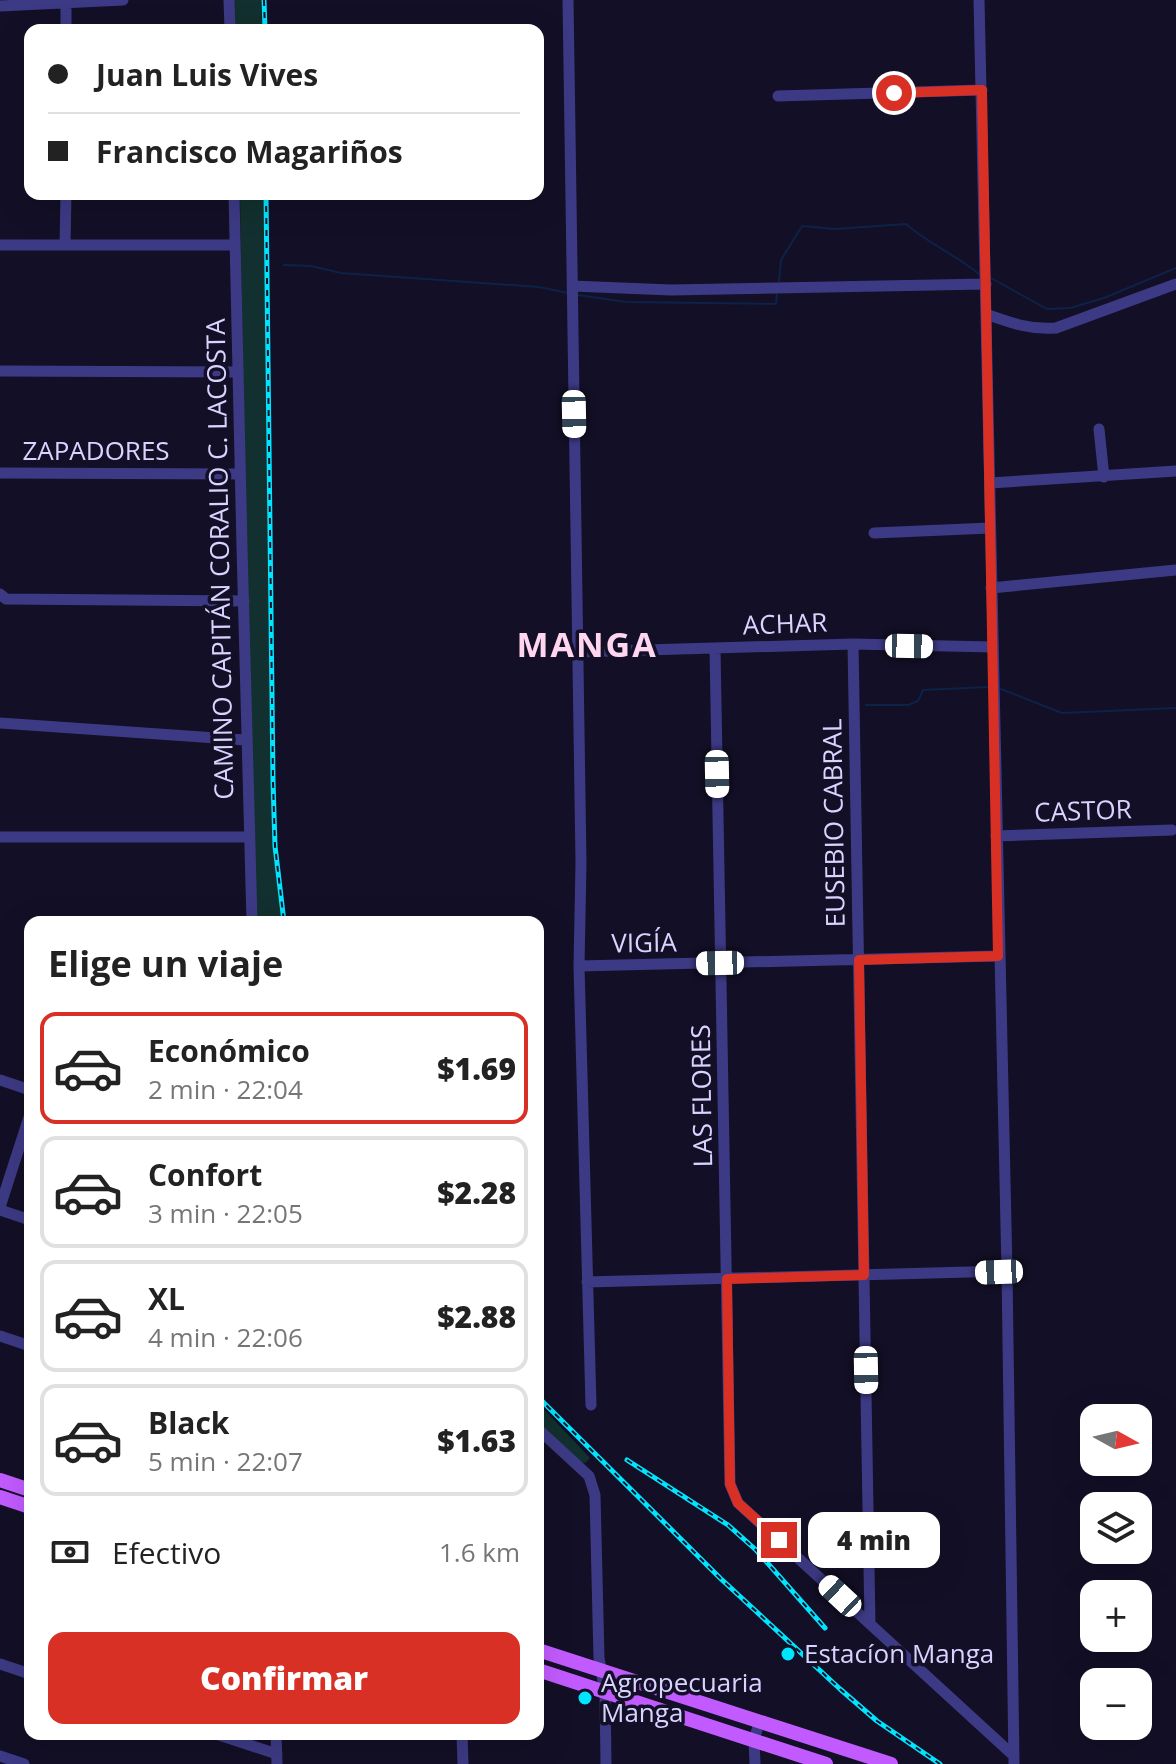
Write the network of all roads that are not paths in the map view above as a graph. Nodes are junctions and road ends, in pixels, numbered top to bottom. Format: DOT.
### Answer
graph roads {
  1 [pos="123,0"];
  2 [pos="229,0"];
  3 [pos="568,0"];
  4 [pos="979,0"];
  5 [pos="66,2"];
  6 [pos="0,6"];
  7 [pos="66,24"];
  8 [pos="230,24"];
  9 [pos="982,90"];
  10 [pos="778,96"];
  11 [pos="66,200"];
  12 [pos="234,200"];
  13 [pos="0,245"];
  14 [pos="65,245"];
  15 [pos="235,245"];
  16 [pos="986,284"];
  17 [pos="1176,284"];
  18 [pos="572,286"];
  19 [pos="986,314"];
  20 [pos="0,371"];
  21 [pos="238,372"];
  22 [pos="1099,429"];
  23 [pos="1176,471"];
  24 [pos="0,473"];
  25 [pos="240,474"];
  26 [pos="1104,477"];
  27 [pos="990,483"];
  28 [pos="990,528"];
  29 [pos="874,533"];
  30 [pos="1176,570"];
  31 [pos="991,588"];
  32 [pos="0,594"];
  33 [pos="244,601"];
  34 [pos="853,644"];
  35 [pos="993,647"];
  36 [pos="715,648"];
  37 [pos="578,652"];
  38 [pos="0,723"];
  39 [pos="245,740"];
  40 [pos="1172,830"];
  41 [pos="996,836"];
  42 [pos="0,837"];
  43 [pos="249,837"];
  44 [pos="252,916"];
  45 [pos="998,956"];
  46 [pos="859,960"];
  47 [pos="720,963"];
  48 [pos="579,966"];
  49 [pos="0,1080"];
  50 [pos="24,1088"];
  51 [pos="24,1133"];
  52 [pos="0,1208"];
  53 [pos="24,1218"];
  54 [pos="1007,1271"];
  55 [pos="864,1275"];
  56 [pos="727,1279"];
  57 [pos="587,1282"];
  58 [pos="0,1336"];
  59 [pos="24,1344"];
  60 [pos="591,1405"];
  61 [pos="544,1434"];
  62 [pos="0,1480"];
  63 [pos="24,1488"];
  64 [pos="0,1497"];
  65 [pos="24,1505"];
  66 [pos="870,1624"];
  67 [pos="544,1652"];
  68 [pos="0,1664"];
  69 [pos="600,1670"];
  70 [pos="544,1671"];
  71 [pos="24,1672"];
  72 [pos="544,1672"];
  73 [pos="605,1693"];
  74 [pos="678,1698"];
  75 [pos="759,1723"];
  76 [pos="231,1740"];
  77 [pos="462,1740"];
  78 [pos="754,1740"];
  79 [pos="0,1756"];
  80 [pos="277,1759"];
  81 [pos="1014,1760"];
  82 [pos="24,1764"];
  83 [pos="463,1764"];
  84 [pos="606,1764"];
  85 [pos="755,1764"];
  86 [pos="826,1764"];
  87 [pos="891,1764"];
  1 -- 5 [label="street"];
  2 -- 8 [label="street"];
  3 -- 18 [label="street"];
  4 -- 9 [label="street"];
  5 -- 6 [label="street"];
  5 -- 7 [label="street"];
  9 -- 10 [label="street"];
  9 -- 16 [label="street"];
  11 -- 14 [label="street"];
  12 -- 15 [label="street, CAMINO CAPITÁN CORALIO C. LACOSTA"];
  13 -- 14 [label="street"];
  14 -- 15 [label="street"];
  15 -- 21 [label="street, CAMINO CAPITÁN CORALIO C. LACOSTA"];
  16 -- 18 [label="street"];
  16 -- 19 [label="street"];
  17 -- 19 [label="street"];
  18 -- 37 [label="street"];
  19 -- 27 [label="street"];
  20 -- 21 [label="street"];
  21 -- 25 [label="street, CAMINO CAPITÁN CORALIO C. LACOSTA"];
  22 -- 26 [label="street"];
  23 -- 26 [label="street"];
  24 -- 25 [label="street, ZAPADORES"];
  25 -- 33 [label="street, CAMINO CAPITÁN CORALIO C. LACOSTA"];
  26 -- 27 [label="street"];
  27 -- 28 [label="street"];
  28 -- 29 [label="street"];
  28 -- 31 [label="street"];
  30 -- 31 [label="street"];
  31 -- 35 [label="street"];
  32 -- 33 [label="street"];
  33 -- 39 [label="street, CAMINO CAPITÁN CORALIO C. LACOSTA"];
  34 -- 35 [label="street, ACHAR"];
  34 -- 36 [label="street, ACHAR"];
  34 -- 46 [label="street, EUSEBIO CABRAL"];
  35 -- 41 [label="street"];
  36 -- 37 [label="street, ACHAR"];
  36 -- 47 [label="street, LAS FLORES"];
  37 -- 48 [label="street"];
  38 -- 39 [label="street"];
  39 -- 43 [label="street, CAMINO CAPITÁN CORALIO C. LACOSTA"];
  40 -- 41 [label="street, CASTOR"];
  41 -- 45 [label="street"];
  42 -- 43 [label="street"];
  43 -- 44 [label="street, CAMINO CAPITÁN CORALIO C. LACOSTA"];
  45 -- 46 [label="street, VIGÍA"];
  45 -- 54 [label="street"];
  46 -- 47 [label="street, VIGÍA"];
  46 -- 55 [label="street, EUSEBIO CABRAL"];
  47 -- 48 [label="street, VIGÍA"];
  47 -- 56 [label="street, LAS FLORES"];
  48 -- 57 [label="street"];
  49 -- 50 [label="street"];
  51 -- 52 [label="street"];
  52 -- 53 [label="street"];
  54 -- 55 [label="street"];
  54 -- 81 [label="street"];
  55 -- 56 [label="street"];
  55 -- 66 [label="street, EUSEBIO CABRAL"];
  56 -- 57 [label="street"];
  56 -- 66 [label="street, LAS FLORES"];
  57 -- 60 [label="street"];
  58 -- 59 [label="street"];
  61 -- 69 [label="street"];
  62 -- 63 [label="main road"];
  64 -- 65 [label="main road"];
  66 -- 81 [label="street"];
  67 -- 69 [label="main road"];
  68 -- 71 [label="street"];
  69 -- 70 [label="main road"];
  69 -- 73 [label="street"];
  69 -- 74 [label="main road"];
  72 -- 73 [label="main road"];
  73 -- 74 [label="main road"];
  73 -- 78 [label="main road"];
  73 -- 84 [label="street"];
  74 -- 75 [label="main road"];
  75 -- 78 [label="street"];
  75 -- 87 [label="main road"];
  76 -- 80 [label="street"];
  77 -- 83 [label="street"];
  78 -- 85 [label="street"];
  78 -- 86 [label="main road"];
  79 -- 82 [label="street"];
}
